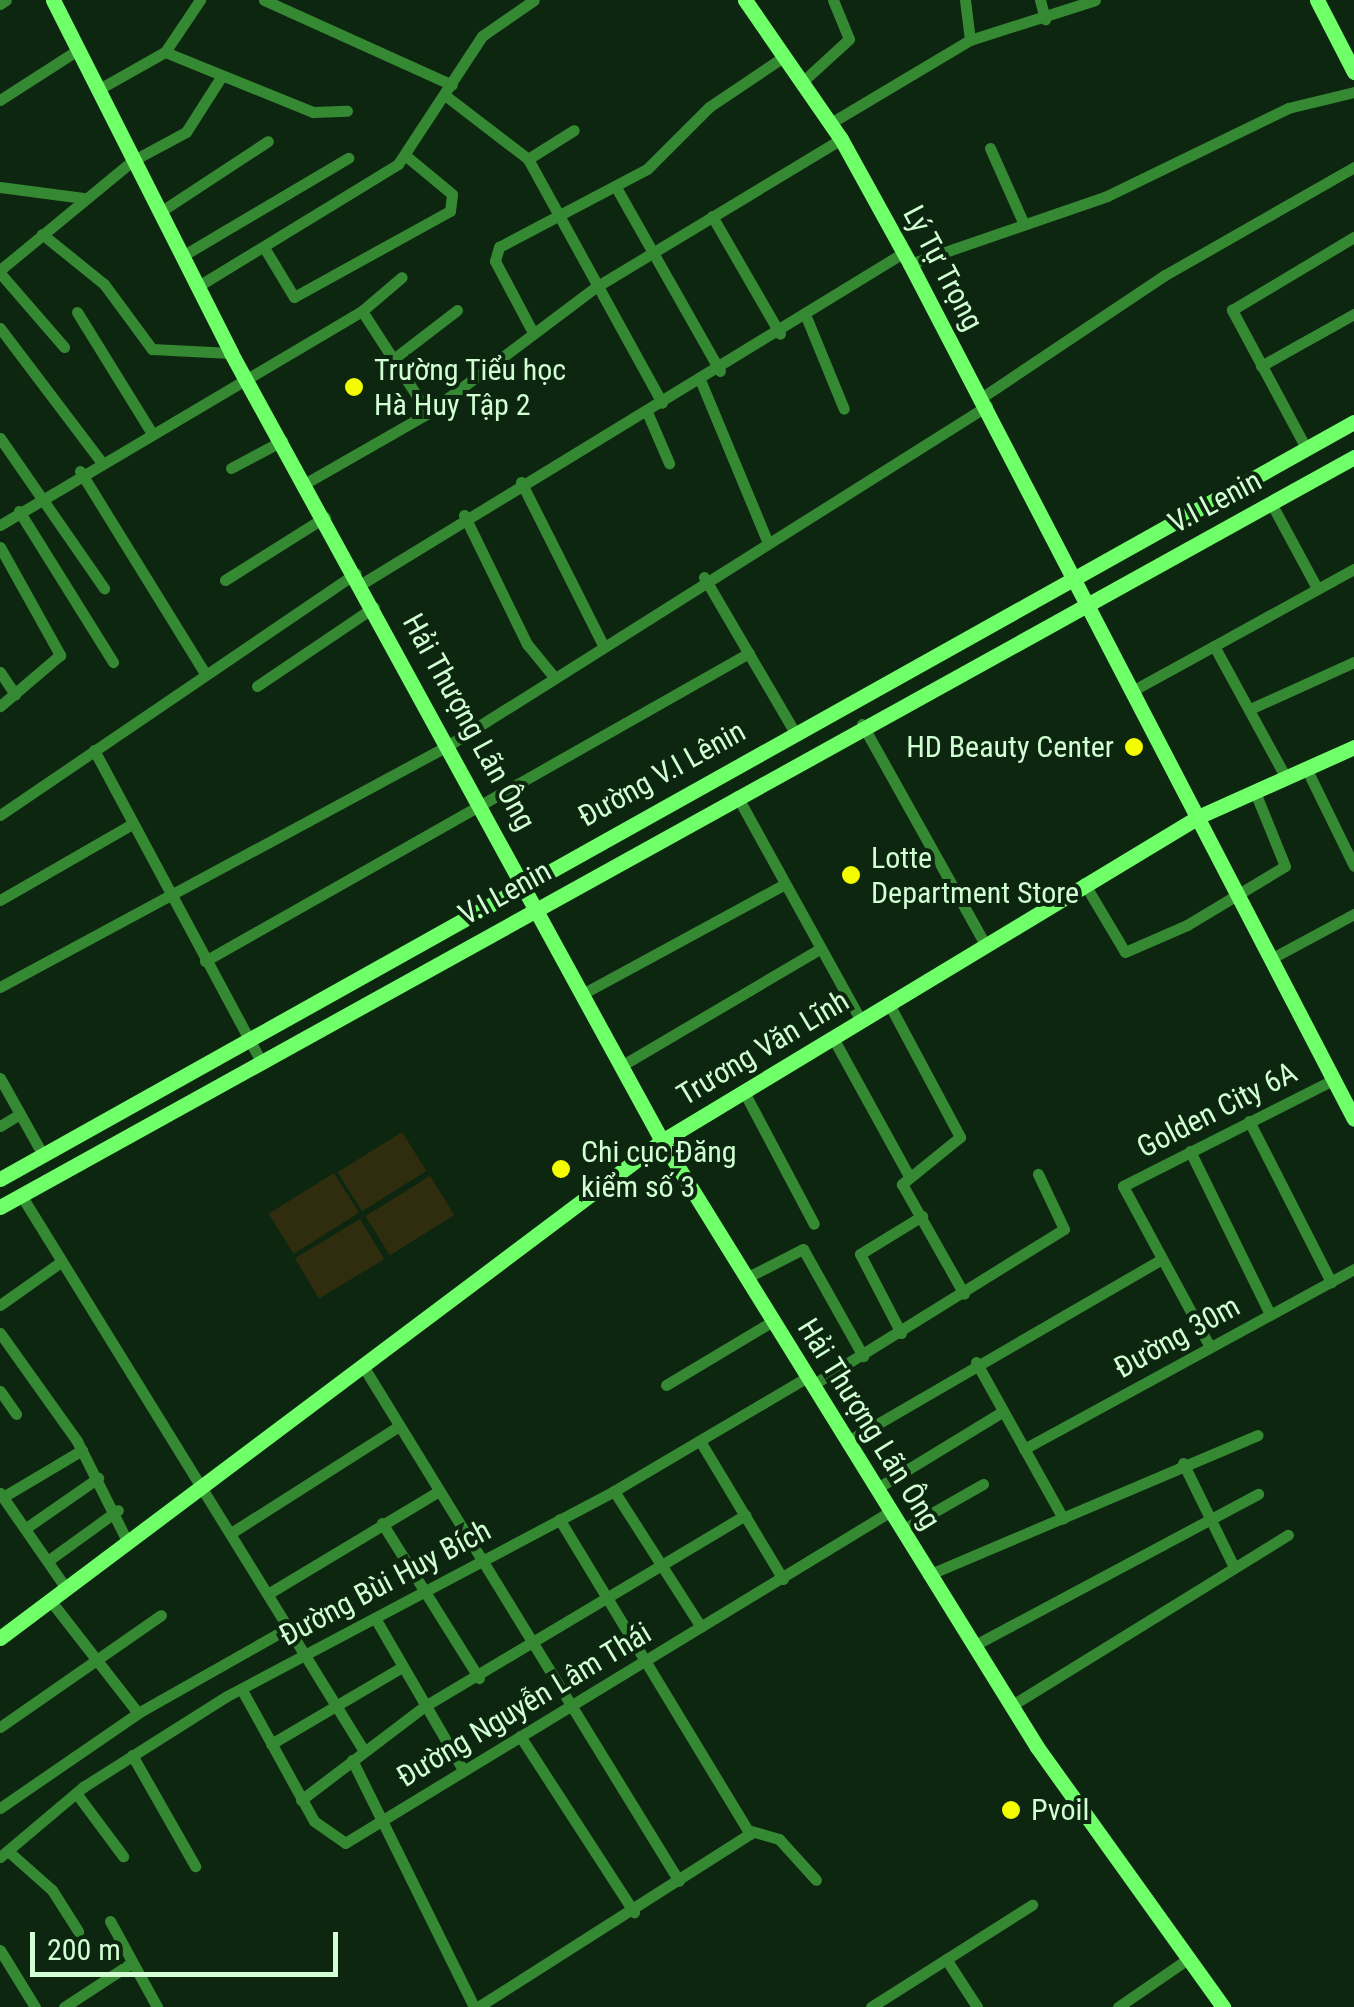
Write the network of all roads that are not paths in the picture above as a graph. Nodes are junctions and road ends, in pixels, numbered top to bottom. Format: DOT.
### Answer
graph roads {
  1 [pos="53,0"];
  2 [pos="200,0"];
  3 [pos="264,0"];
  4 [pos="534,0"];
  5 [pos="745,0"];
  6 [pos="832,0"];
  7 [pos="965,0"];
  8 [pos="1040,0"];
  9 [pos="1095,0"];
  10 [pos="1321,2"];
  11 [pos="1045,20"];
  12 [pos="970,40"];
  13 [pos="79,49"];
  14 [pos="164,52"];
  15 [pos="785,56"];
  16 [pos="1354,72"];
  17 [pos="220,77"];
  18 [pos="801,82"];
  19 [pos="101,88"];
  20 [pos="449,90"];
  21 [pos="1354,92"];
  22 [pos="0,100"];
  23 [pos="346,111"];
  24 [pos="829,124"];
  25 [pos="574,130"];
  26 [pos="841,140"];
  27 [pos="268,141"];
  28 [pos="990,148"];
  29 [pos="406,156"];
  30 [pos="348,158"];
  31 [pos="528,159"];
  32 [pos="132,161"];
  33 [pos="1354,168"];
  34 [pos="0,186"];
  35 [pos="617,189"];
  36 [pos="83,198"];
  37 [pos="160,212"];
  38 [pos="712,216"];
  39 [pos="559,217"];
  40 [pos="1023,222"];
  41 [pos="42,234"];
  42 [pos="1354,237"];
  43 [pos="264,249"];
  44 [pos="651,252"];
  45 [pos="184,254"];
  46 [pos="907,258"];
  47 [pos="0,272"];
  48 [pos="402,277"];
  49 [pos="200,285"];
  50 [pos="596,287"];
  51 [pos="456,310"];
  52 [pos="362,311"];
  53 [pos="77,312"];
  54 [pos="1354,314"];
  55 [pos="807,319"];
  56 [pos="0,328"];
  57 [pos="531,329"];
  58 [pos="780,334"];
  59 [pos="64,348"];
  60 [pos="231,353"];
  61 [pos="396,357"];
  62 [pos="1262,366"];
  63 [pos="720,371"];
  64 [pos="248,382"];
  65 [pos="701,382"];
  66 [pos="984,402"];
  67 [pos="662,403"];
  68 [pos="844,409"];
  69 [pos="428,412"];
  70 [pos="647,412"];
  71 [pos="1354,422"];
  72 [pos="150,430"];
  73 [pos="0,438"];
  74 [pos="282,441"];
  75 [pos="1306,448"];
  76 [pos="1354,457"];
  77 [pos="100,460"];
  78 [pos="669,463"];
  79 [pos="231,468"];
  80 [pos="80,471"];
  81 [pos="521,482"];
  82 [pos="306,483"];
  83 [pos="44,492"];
  84 [pos="1271,502"];
  85 [pos="18,511"];
  86 [pos="464,515"];
  87 [pos="325,517"];
  88 [pos="0,526"];
  89 [pos="766,538"];
  90 [pos="0,547"];
  91 [pos="1354,570"];
  92 [pos="1069,576"];
  93 [pos="359,578"];
  94 [pos="704,578"];
  95 [pos="224,580"];
  96 [pos="104,588"];
  97 [pos="1318,588"];
  98 [pos="1084,603"];
  99 [pos="374,607"];
  100 [pos="602,643"];
  101 [pos="1214,646"];
  102 [pos="749,653"];
  103 [pos="113,662"];
  104 [pos="1354,662"];
  105 [pos="203,670"];
  106 [pos="0,672"];
  107 [pos="554,677"];
  108 [pos="256,686"];
  109 [pos="1132,691"];
  110 [pos="15,694"];
  111 [pos="0,706"];
  112 [pos="1250,709"];
  113 [pos="862,724"];
  114 [pos="794,731"];
  115 [pos="449,745"];
  116 [pos="1354,747"];
  117 [pos="94,750"];
  118 [pos="1306,768"];
  119 [pos="1285,776"];
  120 [pos="1254,792"];
  121 [pos="736,796"];
  122 [pos="482,805"];
  123 [pos="0,814"];
  124 [pos="1200,816"];
  125 [pos="132,824"];
  126 [pos="1354,866"];
  127 [pos="527,882"];
  128 [pos="1084,883"];
  129 [pos="782,885"];
  130 [pos="1244,891"];
  131 [pos="166,893"];
  132 [pos="0,900"];
  133 [pos="540,904"];
  134 [pos="1352,919"];
  135 [pos="985,944"];
  136 [pos="818,950"];
  137 [pos="1276,956"];
  138 [pos="205,961"];
  139 [pos="0,987"];
  140 [pos="586,992"];
  141 [pos="889,1004"];
  142 [pos="862,1022"];
  143 [pos="249,1038"];
  144 [pos="833,1038"];
  145 [pos="260,1060"];
  146 [pos="621,1066"];
  147 [pos="0,1078"];
  148 [pos="1335,1079"];
  149 [pos="744,1092"];
  150 [pos="20,1114"];
  151 [pos="113,1116"];
  152 [pos="1354,1119"];
  153 [pos="1249,1120"];
  154 [pos="0,1126"];
  155 [pos="124,1137"];
  156 [pos="662,1142"];
  157 [pos="1190,1151"];
  158 [pos="42,1155"];
  159 [pos="1038,1174"];
  160 [pos="909,1176"];
  161 [pos="0,1179"];
  162 [pos="20,1196"];
  163 [pos="0,1207"];
  164 [pos="922,1216"];
  165 [pos="814,1224"];
  166 [pos="1162,1259"];
  167 [pos="58,1264"];
  168 [pos="1354,1269"];
  169 [pos="746,1278"];
  170 [pos="1331,1282"];
  171 [pos="964,1294"];
  172 [pos="0,1304"];
  173 [pos="1270,1314"];
  174 [pos="773,1321"];
  175 [pos="900,1333"];
  176 [pos="0,1334"];
  177 [pos="1210,1347"];
  178 [pos="863,1356"];
  179 [pos="976,1362"];
  180 [pos="363,1366"];
  181 [pos="812,1380"];
  182 [pos="666,1385"];
  183 [pos="0,1391"];
  184 [pos="1002,1412"];
  185 [pos="16,1414"];
  186 [pos="399,1426"];
  187 [pos="1258,1434"];
  188 [pos="700,1441"];
  189 [pos="848,1442"];
  190 [pos="82,1450"];
  191 [pos="1024,1450"];
  192 [pos="1184,1462"];
  193 [pos="98,1478"];
  194 [pos="983,1484"];
  195 [pos="202,1486"];
  196 [pos="879,1486"];
  197 [pos="440,1491"];
  198 [pos="614,1491"];
  199 [pos="1258,1494"];
  200 [pos="1,1495"];
  201 [pos="118,1510"];
  202 [pos="892,1511"];
  203 [pos="745,1515"];
  204 [pos="1210,1517"];
  205 [pos="1063,1518"];
  206 [pos="560,1519"];
  207 [pos="382,1523"];
  208 [pos="26,1528"];
  209 [pos="904,1529"];
  210 [pos="231,1533"];
  211 [pos="1288,1535"];
  212 [pos="127,1541"];
  213 [pos="49,1560"];
  214 [pos="480,1560"];
  215 [pos="659,1566"];
  216 [pos="1234,1567"];
  217 [pos="928,1576"];
  218 [pos="783,1579"];
  219 [pos="65,1588"];
  220 [pos="427,1590"];
  221 [pos="271,1592"];
  222 [pos="607,1598"];
  223 [pos="50,1600"];
  224 [pos="161,1615"];
  225 [pos="375,1618"];
  226 [pos="290,1626"];
  227 [pos="701,1627"];
  228 [pos="2,1631"];
  229 [pos="975,1644"];
  230 [pos="531,1645"];
  231 [pos="306,1653"];
  232 [pos="100,1658"];
  233 [pos="647,1660"];
  234 [pos="402,1667"];
  235 [pos="479,1678"];
  236 [pos="242,1690"];
  237 [pos="335,1704"];
  238 [pos="1014,1704"];
  239 [pos="425,1706"];
  240 [pos="566,1706"];
  241 [pos="138,1713"];
  242 [pos="0,1727"];
  243 [pos="520,1736"];
  244 [pos="271,1744"];
  245 [pos="364,1751"];
  246 [pos="132,1755"];
  247 [pos="352,1760"];
  248 [pos="463,1770"];
  249 [pos="76,1793"];
  250 [pos="301,1800"];
  251 [pos="0,1808"];
  252 [pos="386,1818"];
  253 [pos="750,1831"];
  254 [pos="4,1854"];
  255 [pos="123,1856"];
  256 [pos="194,1866"];
  257 [pos="816,1880"];
  258 [pos="680,1881"];
  259 [pos="1032,1904"];
  260 [pos="634,1912"];
  261 [pos="110,1921"];
  262 [pos="78,1930"];
  263 [pos="0,1950"];
  264 [pos="1190,1958"];
  265 [pos="946,1960"];
  266 [pos="130,1964"];
  267 [pos="893,1993"];
  268 [pos="35,2007"];
  269 [pos="64,2007"];
  270 [pos="157,2007"];
  271 [pos="476,2007"];
  272 [pos="872,2007"];
  273 [pos="901,2007"];
  274 [pos="976,2007"];
  275 [pos="1118,2007"];
  276 [pos="1223,2007"];
  1 -- 13 [label="street, Hải Thượng Lãn Ông"];
  2 -- 14 [label="street"];
  3 -- 20 [label="street"];
  4 -- 20 [label="street"];
  5 -- 15 [label="street, Lý Tự Trọng"];
  6 -- 18 [label="street"];
  7 -- 12 [label="street"];
  8 -- 11 [label="street"];
  9 -- 11 [label="street"];
  10 -- 16 [label="street"];
  11 -- 12 [label="street"];
  12 -- 24 [label="street"];
  13 -- 19 [label="street, Hải Thượng Lãn Ông"];
  13 -- 22 [label="street"];
  14 -- 17 [label="street"];
  14 -- 19 [label="street"];
  15 -- 18 [label="street, Lý Tự Trọng"];
  15 -- 35 [label="street"];
  17 -- 23 [label="street"];
  17 -- 32 [label="street"];
  18 -- 24 [label="street, Lý Tự Trọng"];
  19 -- 32 [label="street, Hải Thượng Lãn Ông"];
  20 -- 29 [label="street"];
  20 -- 31 [label="street"];
  21 -- 40 [label="street"];
  24 -- 26 [label="street, Lý Tự Trọng"];
  25 -- 31 [label="street"];
  26 -- 38 [label="street"];
  26 -- 46 [label="street, Lý Tự Trọng"];
  27 -- 37 [label="street"];
  28 -- 40 [label="street"];
  29 -- 43 [label="street"];
  29 -- 43 [label="street"];
  30 -- 45 [label="street"];
  31 -- 39 [label="street"];
  32 -- 36 [label="street"];
  32 -- 37 [label="street, Hải Thượng Lãn Ông"];
  33 -- 66 [label="street"];
  34 -- 36 [label="street"];
  35 -- 39 [label="street"];
  35 -- 44 [label="street"];
  36 -- 41 [label="street"];
  37 -- 45 [label="street, Hải Thượng Lãn Ông"];
  38 -- 44 [label="street"];
  38 -- 58 [label="street"];
  39 -- 50 [label="street"];
  39 -- 57 [label="street"];
  40 -- 46 [label="street"];
  41 -- 47 [label="street"];
  41 -- 60 [label="street"];
  42 -- 62 [label="street"];
  43 -- 49 [label="street"];
  44 -- 50 [label="street"];
  44 -- 63 [label="street"];
  45 -- 49 [label="street, Hải Thượng Lãn Ông"];
  46 -- 55 [label="street"];
  46 -- 66 [label="street, Lý Tự Trọng"];
  47 -- 59 [label="street"];
  48 -- 52 [label="street"];
  49 -- 60 [label="street, Hải Thượng Lãn Ông"];
  50 -- 57 [label="street"];
  50 -- 67 [label="street"];
  51 -- 61 [label="street"];
  52 -- 61 [label="street"];
  52 -- 64 [label="street"];
  53 -- 72 [label="street"];
  54 -- 62 [label="street"];
  55 -- 58 [label="street"];
  55 -- 68 [label="street"];
  56 -- 77 [label="street"];
  57 -- 69 [label="street"];
  58 -- 63 [label="street"];
  60 -- 64 [label="street, Hải Thượng Lãn Ông"];
  61 -- 69 [label="street"];
  62 -- 75 [label="street"];
  63 -- 65 [label="street"];
  64 -- 72 [label="street"];
  64 -- 74 [label="street, Hải Thượng Lãn Ông"];
  65 -- 67 [label="street"];
  65 -- 89 [label="street"];
  66 -- 89 [label="street"];
  66 -- 92 [label="street, Lý Tự Trọng"];
  67 -- 70 [label="street"];
  69 -- 82 [label="street"];
  70 -- 78 [label="street"];
  70 -- 81 [label="street"];
  71 -- 75 [label="street, Đường V.I Lênin"];
  72 -- 77 [label="street"];
  73 -- 83 [label="street"];
  74 -- 79 [label="street"];
  74 -- 82 [label="street, Hải Thượng Lãn Ông"];
  75 -- 92 [label="street, Đường V.I Lênin"];
  76 -- 84 [label="street, V.I Lenin"];
  77 -- 80 [label="street"];
  80 -- 83 [label="street"];
  80 -- 105 [label="street"];
  81 -- 86 [label="street"];
  81 -- 100 [label="street"];
  82 -- 87 [label="street, Hải Thượng Lãn Ông"];
  83 -- 85 [label="street"];
  83 -- 96 [label="street"];
  84 -- 97 [label="street"];
  84 -- 98 [label="street, V.I Lenin"];
  85 -- 88 [label="street"];
  85 -- 103 [label="street"];
  86 -- 93 [label="street"];
  86 -- 107 [label="street"];
  87 -- 93 [label="street, Hải Thượng Lãn Ông"];
  87 -- 95 [label="street"];
  89 -- 94 [label="street"];
  90 -- 110 [label="street"];
  91 -- 97 [label="street"];
  92 -- 98 [label="street, Lý Tự Trọng"];
  92 -- 114 [label="street, Đường V.I Lênin"];
  93 -- 99 [label="street, Hải Thượng Lãn Ông"];
  93 -- 105 [label="street"];
  94 -- 100 [label="street"];
  94 -- 102 [label="street"];
  97 -- 101 [label="street"];
  98 -- 109 [label="street"];
  98 -- 113 [label="street, V.I Lenin"];
  99 -- 108 [label="street"];
  99 -- 115 [label="street, Hải Thượng Lãn Ông"];
  100 -- 107 [label="street"];
  101 -- 109 [label="street"];
  101 -- 112 [label="street"];
  102 -- 114 [label="street"];
  102 -- 122 [label="street"];
  104 -- 112 [label="street"];
  105 -- 117 [label="street"];
  106 -- 110 [label="street"];
  107 -- 115 [label="street"];
  109 -- 124 [label="street"];
  110 -- 111 [label="street"];
  112 -- 119 [label="street"];
  113 -- 121 [label="street, V.I Lenin"];
  113 -- 135 [label="street"];
  114 -- 127 [label="street, Đường V.I Lênin"];
  115 -- 122 [label="street, Hải Thượng Lãn Ông"];
  115 -- 131 [label="street"];
  116 -- 118 [label="street, Trương Văn Lĩnh"];
  117 -- 123 [label="street"];
  117 -- 125 [label="street"];
  118 -- 119 [label="street, Trương Văn Lĩnh"];
  118 -- 126 [label="street"];
  119 -- 120 [label="street, Trương Văn Lĩnh"];
  120 -- 124 [label="street, Trương Văn Lĩnh"];
  120 -- 130 [label="street"];
  121 -- 129 [label="street"];
  121 -- 133 [label="street, V.I Lenin"];
  122 -- 127 [label="street, Hải Thượng Lãn Ông"];
  122 -- 138 [label="street"];
  124 -- 128 [label="street, Trương Văn Lĩnh"];
  124 -- 130 [label="street"];
  125 -- 131 [label="street"];
  125 -- 132 [label="street"];
  127 -- 133 [label="street, Hải Thượng Lãn Ông"];
  127 -- 143 [label="street, Đường V.I Lênin"];
  128 -- 130 [label="street"];
  128 -- 135 [label="street, Trương Văn Lĩnh"];
  129 -- 136 [label="street"];
  129 -- 140 [label="street"];
  130 -- 137 [label="street"];
  131 -- 138 [label="street"];
  131 -- 139 [label="street"];
  133 -- 140 [label="street, Hải Thượng Lãn Ông"];
  133 -- 145 [label="street, V.I Lenin"];
  134 -- 137 [label="street"];
  135 -- 141 [label="street, Trương Văn Lĩnh"];
  136 -- 142 [label="street"];
  136 -- 146 [label="street"];
  137 -- 148 [label="street"];
  138 -- 143 [label="street"];
  140 -- 146 [label="street, Hải Thượng Lãn Ông"];
  141 -- 142 [label="street, Trương Văn Lĩnh"];
  141 -- 160 [label="street"];
  142 -- 144 [label="street, Trương Văn Lĩnh"];
  143 -- 145 [label="street"];
  143 -- 151 [label="street, Đường V.I Lênin"];
  144 -- 149 [label="street, Trương Văn Lĩnh"];
  144 -- 160 [label="street"];
  145 -- 155 [label="street, V.I Lenin"];
  146 -- 156 [label="street, Hải Thượng Lãn Ông"];
  147 -- 150 [label="street"];
  148 -- 152 [label="street"];
  148 -- 153 [label="street, Golden City 6A"];
  149 -- 156 [label="street, Trương Văn Lĩnh"];
  149 -- 165 [label="street"];
  150 -- 154 [label="street"];
  150 -- 158 [label="street"];
  151 -- 155 [label="street"];
  151 -- 158 [label="street, Đường V.I Lênin"];
  153 -- 157 [label="street, Golden City 6A"];
  153 -- 170 [label="street"];
  155 -- 162 [label="street, V.I Lenin"];
  156 -- 169 [label="street, Hải Thượng Lãn Ông"];
  156 -- 180 [label="street, Trương Văn Lĩnh"];
  157 -- 166 [label="street, Golden City 6A"];
  157 -- 173 [label="street"];
  158 -- 161 [label="street, Đường V.I Lênin"];
  159 -- 171 [label="street, Đường Bùi Huy Bích"];
  160 -- 164 [label="street"];
  162 -- 163 [label="street, V.I Lenin"];
  162 -- 167 [label="street"];
  164 -- 171 [label="street"];
  164 -- 175 [label="street"];
  166 -- 177 [label="street"];
  166 -- 179 [label="street"];
  167 -- 172 [label="street"];
  167 -- 195 [label="street"];
  168 -- 170 [label="street, Đường 30m"];
  169 -- 174 [label="street, Hải Thượng Lãn Ông"];
  169 -- 178 [label="street"];
  170 -- 173 [label="street, Đường 30m"];
  171 -- 175 [label="street, Đường Bùi Huy Bích"];
  173 -- 177 [label="street, Đường 30m"];
  174 -- 181 [label="street, Hải Thượng Lãn Ông"];
  174 -- 182 [label="street"];
  175 -- 178 [label="street, Đường Bùi Huy Bích"];
  176 -- 190 [label="street"];
  177 -- 191 [label="street, Đường 30m"];
  178 -- 181 [label="street, Đường Bùi Huy Bích"];
  179 -- 184 [label="street"];
  179 -- 189 [label="street"];
  180 -- 186 [label="street"];
  180 -- 195 [label="street, Trương Văn Lĩnh"];
  181 -- 188 [label="street, Đường Bùi Huy Bích"];
  181 -- 189 [label="street, Hải Thượng Lãn Ông"];
  183 -- 185 [label="street"];
  184 -- 191 [label="street"];
  184 -- 196 [label="street"];
  186 -- 197 [label="street"];
  186 -- 210 [label="street"];
  187 -- 192 [label="street"];
  188 -- 198 [label="street, Đường Bùi Huy Bích"];
  188 -- 203 [label="street"];
  189 -- 196 [label="street, Hải Thượng Lãn Ông"];
  190 -- 193 [label="street"];
  190 -- 200 [label="street"];
  191 -- 205 [label="street"];
  192 -- 204 [label="street"];
  192 -- 205 [label="street"];
  193 -- 201 [label="street"];
  193 -- 208 [label="street"];
  194 -- 209 [label="street"];
  195 -- 210 [label="street"];
  195 -- 212 [label="street, Trương Văn Lĩnh"];
  196 -- 202 [label="street, Hải Thượng Lãn Ông"];
  197 -- 207 [label="street"];
  197 -- 214 [label="street"];
  198 -- 206 [label="street, Đường Bùi Huy Bích"];
  198 -- 215 [label="street"];
  199 -- 204 [label="street"];
  200 -- 208 [label="street"];
  201 -- 212 [label="street"];
  201 -- 213 [label="street"];
  202 -- 209 [label="street, Hải Thượng Lãn Ông"];
  202 -- 218 [label="street, Đường Nguyễn Lâm Thái"];
  203 -- 215 [label="street"];
  203 -- 218 [label="street"];
  204 -- 216 [label="street"];
  204 -- 229 [label="street"];
  205 -- 217 [label="street"];
  206 -- 214 [label="street, Đường Bùi Huy Bích"];
  206 -- 222 [label="street"];
  207 -- 220 [label="street"];
  207 -- 221 [label="street"];
  208 -- 213 [label="street"];
  209 -- 217 [label="street, Hải Thượng Lãn Ông"];
  210 -- 221 [label="street"];
  211 -- 216 [label="street"];
  212 -- 219 [label="street, Trương Văn Lĩnh"];
  213 -- 219 [label="street"];
  214 -- 220 [label="street, Đường Bùi Huy Bích"];
  214 -- 230 [label="street"];
  215 -- 222 [label="street"];
  215 -- 227 [label="street"];
  216 -- 238 [label="street"];
  217 -- 229 [label="street, Hải Thượng Lãn Ông"];
  218 -- 227 [label="street, Đường Nguyễn Lâm Thái"];
  219 -- 223 [label="street, Trương Văn Lĩnh"];
  220 -- 225 [label="street, Đường Bùi Huy Bích"];
  220 -- 235 [label="street"];
  221 -- 226 [label="street"];
  222 -- 230 [label="street"];
  222 -- 233 [label="street"];
  223 -- 228 [label="street, Trương Văn Lĩnh"];
  223 -- 232 [label="street"];
  224 -- 232 [label="street"];
  225 -- 231 [label="street, Đường Bùi Huy Bích"];
  225 -- 234 [label="street"];
  226 -- 231 [label="street"];
  226 -- 241 [label="street"];
  227 -- 233 [label="street, Đường Nguyễn Lâm Thái"];
  229 -- 238 [label="street, Hải Thượng Lãn Ông"];
  230 -- 235 [label="street"];
  230 -- 240 [label="street"];
  231 -- 236 [label="street, Đường Bùi Huy Bích"];
  231 -- 237 [label="street"];
  232 -- 241 [label="street"];
  232 -- 242 [label="street"];
  233 -- 240 [label="street, Đường Nguyễn Lâm Thái"];
  233 -- 253 [label="street"];
  234 -- 237 [label="street"];
  234 -- 239 [label="street"];
  235 -- 239 [label="street"];
  236 -- 244 [label="street, Đường Nguyễn Lâm Thái"];
  236 -- 246 [label="street, Đường Bùi Huy Bích"];
  237 -- 244 [label="street"];
  237 -- 245 [label="street"];
  238 -- 264 [label="street, Hải Thượng Lãn Ông"];
  239 -- 245 [label="street"];
  239 -- 248 [label="street"];
  240 -- 243 [label="street, Đường Nguyễn Lâm Thái"];
  240 -- 258 [label="street"];
  241 -- 251 [label="street"];
  243 -- 248 [label="street, Đường Nguyễn Lâm Thái"];
  243 -- 260 [label="street"];
  244 -- 250 [label="street, Đường Nguyễn Lâm Thái"];
  245 -- 247 [label="street"];
  246 -- 249 [label="street, Đường Bùi Huy Bích"];
  246 -- 256 [label="street"];
  247 -- 250 [label="street"];
  247 -- 252 [label="street"];
  248 -- 252 [label="street, Đường Nguyễn Lâm Thái"];
  249 -- 254 [label="street, Đường Bùi Huy Bích"];
  249 -- 255 [label="street"];
  250 -- 252 [label="street, Đường Nguyễn Lâm Thái"];
  252 -- 271 [label="street"];
  253 -- 257 [label="street"];
  253 -- 258 [label="street"];
  254 -- 262 [label="street"];
  258 -- 260 [label="street"];
  259 -- 265 [label="street"];
  260 -- 271 [label="street"];
  261 -- 266 [label="street"];
  263 -- 268 [label="street"];
  264 -- 275 [label="street"];
  264 -- 276 [label="street, Hải Thượng Lãn Ông"];
  265 -- 267 [label="street"];
  265 -- 274 [label="street"];
  266 -- 269 [label="street"];
  266 -- 270 [label="street"];
  267 -- 272 [label="street"];
  267 -- 273 [label="street"];
}
